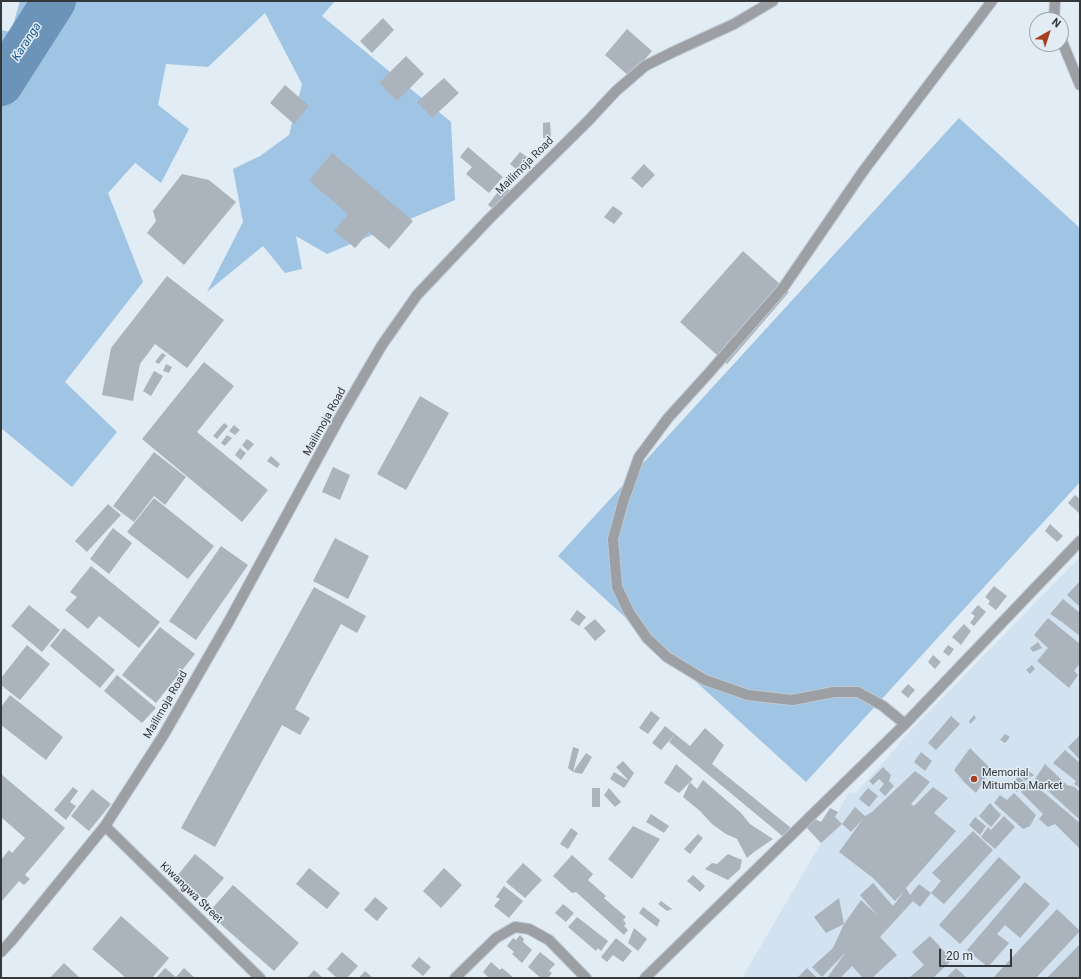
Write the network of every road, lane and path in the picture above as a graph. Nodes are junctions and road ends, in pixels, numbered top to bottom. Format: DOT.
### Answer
graph roads {
  1 [pos="773,1"];
  2 [pos="992,1"];
  3 [pos="1055,1"];
  4 [pos="1054,12"];
  5 [pos="1066,52"];
  6 [pos="1080,85"];
  7 [pos="1080,541"];
  8 [pos="905,724"];
  9 [pos="104,826"];
  10 [pos="1,952"];
  11 [pos="260,978"];
  12 [pos="455,978"];
  13 [pos="586,978"];
  14 [pos="645,978"];
  1 -- 9 [label="street, Mailimoja Road"];
  2 -- 8 [label="street"];
  3 -- 4 [label="street"];
  5 -- 6 [label="street"];
  7 -- 8 [label="street"];
  8 -- 14 [label="street"];
  9 -- 10 [label="street, Mailimoja Road"];
  9 -- 11 [label="street, Kiwangwa Street"];
  12 -- 13 [label="street"];
}
